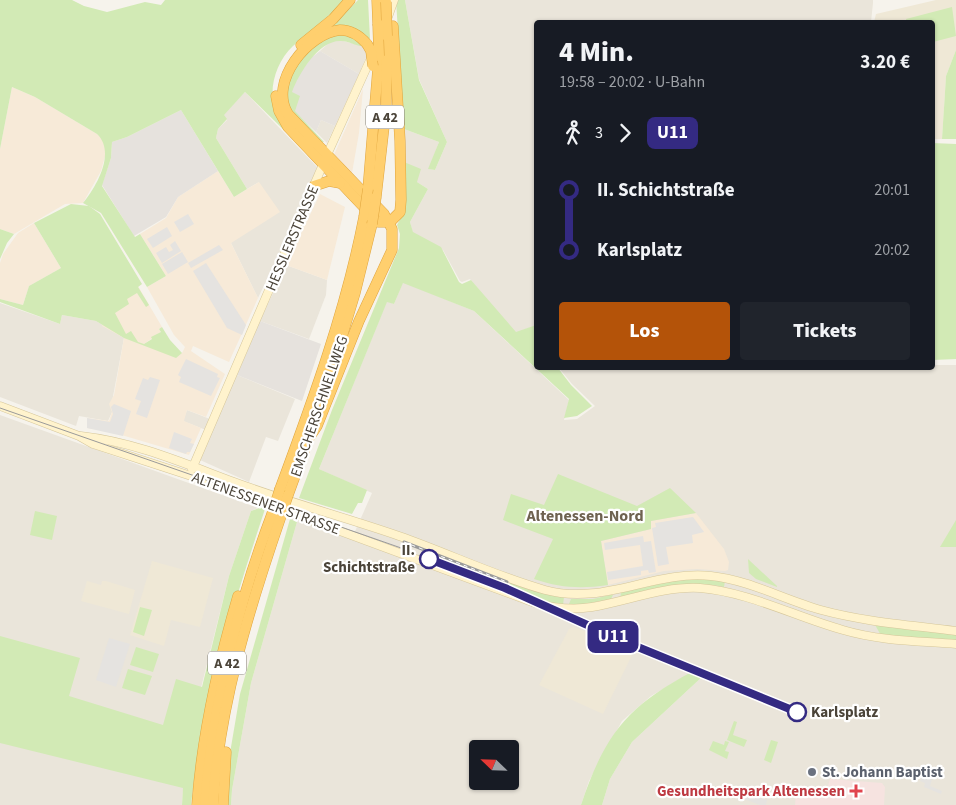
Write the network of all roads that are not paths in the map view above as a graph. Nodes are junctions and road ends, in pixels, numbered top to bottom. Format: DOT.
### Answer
graph roads {
  1 [pos="350,0"];
  2 [pos="387,0"];
  3 [pos="390,31"];
  4 [pos="375,122"];
  5 [pos="325,160"];
  6 [pos="341,184"];
  7 [pos="314,186"];
  8 [pos="368,220"];
  9 [pos="390,222"];
  10 [pos="0,406"];
  11 [pos="79,436"];
  12 [pos="309,438"];
  13 [pos="193,466"];
  14 [pos="191,476"];
  15 [pos="284,492"];
  16 [pos="274,518"];
  17 [pos="615,591"];
  18 [pos="571,595"];
  19 [pos="613,603"];
  20 [pos="567,608"];
  21 [pos="956,631"];
  22 [pos="956,644"];
  23 [pos="238,656"];
  24 [pos="197,805"];
  25 [pos="205,805"];
  26 [pos="213,805"];
  27 [pos="223,805"];
  1 -- 5 [label="highway"];
  2 -- 3 [label="highway, EMSCHERSCHNELLWEG / A 42, bridge"];
  2 -- 4 [label="highway, EMSCHERSCHNELLWEG / A 42, bridge"];
  2 -- 5 [label="main road, HESSLERSTRASSE"];
  3 -- 8 [label="highway, EMSCHERSCHNELLWEG / A 42, bridge"];
  3 -- 9 [label="highway"];
  4 -- 5 [label="highway, bridge"];
  4 -- 8 [label="highway, EMSCHERSCHNELLWEG / A 42, bridge"];
  5 -- 6 [label="highway"];
  5 -- 7 [label="main road, HESSLERSTRASSE"];
  5 -- 9 [label="highway"];
  6 -- 7 [label="highway"];
  6 -- 9 [label="highway"];
  7 -- 13 [label="main road, HESSLERSTRASSE"];
  8 -- 12 [label="highway, EMSCHERSCHNELLWEG / A 42"];
  8 -- 15 [label="highway, EMSCHERSCHNELLWEG / A 42"];
  9 -- 12 [label="highway"];
  10 -- 11 [label="main road, ALTENESSENER STRASSE"];
  11 -- 13 [label="main road, ALTENESSENER STRASSE"];
  11 -- 14 [label="main road, ALTENESSENER STRASSE"];
  12 -- 15 [label="highway, EMSCHERSCHNELLWEG / A 42"];
  13 -- 14 [label="main road, HESSLERSTRASSE"];
  13 -- 18 [label="main road, ALTENESSENER STRASSE"];
  14 -- 20 [label="main road, ALTENESSENER STRASSE"];
  15 -- 16 [label="highway, EMSCHERSCHNELLWEG / A 42, bridge"];
  16 -- 23 [label="highway, EMSCHERSCHNELLWEG / A 42"];
  16 -- 24 [label="highway"];
  16 -- 25 [label="highway, EMSCHERSCHNELLWEG / A 42"];
  17 -- 18 [label="main road, ALTENESSENER STRASSE"];
  17 -- 19 [label="main road"];
  17 -- 21 [label="main road, ALTENESSENER STRASSE"];
  18 -- 20 [label="main road"];
  19 -- 20 [label="main road, ALTENESSENER STRASSE"];
  19 -- 22 [label="main road, ALTENESSENER STRASSE"];
  23 -- 26 [label="highway, EMSCHERSCHNELLWEG / A 42"];
  23 -- 27 [label="highway"];
}
